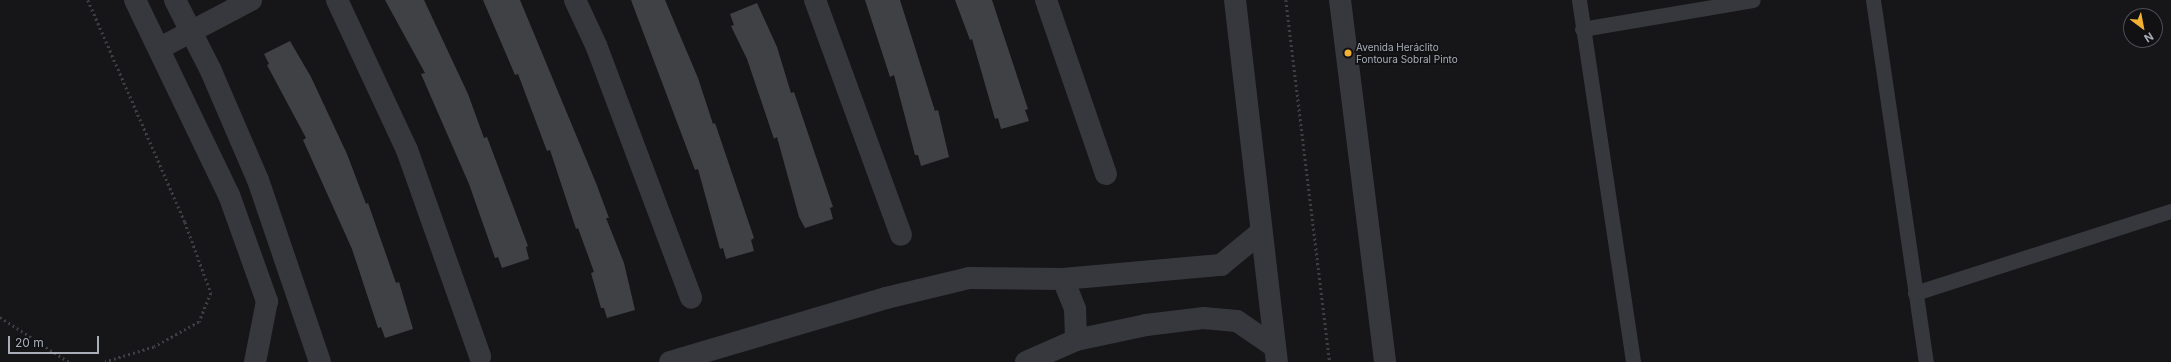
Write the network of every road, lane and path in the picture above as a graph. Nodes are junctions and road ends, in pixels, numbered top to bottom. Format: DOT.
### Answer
graph roads {
  1 [pos="88,0"];
  2 [pos="135,0"];
  3 [pos="175,0"];
  4 [pos="251,0"];
  5 [pos="337,0"];
  6 [pos="575,0"];
  7 [pos="815,0"];
  8 [pos="1046,0"];
  9 [pos="1235,0"];
  10 [pos="1286,0"];
  11 [pos="1340,0"];
  12 [pos="1579,0"];
  13 [pos="1752,0"];
  14 [pos="1873,0"];
  15 [pos="1582,29"];
  16 [pos="190,31"];
  17 [pos="160,48"];
  18 [pos="1106,174"];
  19 [pos="2171,211"];
  20 [pos="1261,232"];
  21 [pos="901,235"];
  22 [pos="1063,279"];
  23 [pos="1915,293"];
  24 [pos="691,298"];
  25 [pos="0,317"];
  26 [pos="1076,340"];
  27 [pos="1276,354"];
  28 [pos="480,356"];
  29 [pos="715,356"];
  30 [pos="69,362"];
  31 [pos="105,362"];
  32 [pos="255,362"];
  33 [pos="320,362"];
  34 [pos="670,362"];
  35 [pos="1026,362"];
  36 [pos="1330,362"];
  37 [pos="1385,362"];
  38 [pos="1633,362"];
  39 [pos="1926,362"];
  1 -- 31 [label="path"];
  2 -- 17 [label="street"];
  3 -- 16 [label="street"];
  4 -- 16 [label="street"];
  5 -- 28 [label="street"];
  6 -- 24 [label="street"];
  7 -- 21 [label="street"];
  8 -- 18 [label="street"];
  9 -- 20 [label="street"];
  10 -- 36 [label="path"];
  11 -- 37 [label="street"];
  12 -- 15 [label="lane"];
  13 -- 15 [label="lane"];
  14 -- 23 [label="lane"];
  15 -- 38 [label="lane"];
  16 -- 17 [label="street"];
  16 -- 33 [label="street"];
  17 -- 32 [label="street"];
  19 -- 23 [label="lane"];
  20 -- 22 [label="street"];
  20 -- 27 [label="street"];
  22 -- 26 [label="street"];
  22 -- 29 [label="street"];
  23 -- 39 [label="lane"];
  25 -- 30 [label="path"];
  26 -- 27 [label="street"];
  26 -- 35 [label="street"];
  29 -- 34 [label="street"];
}
